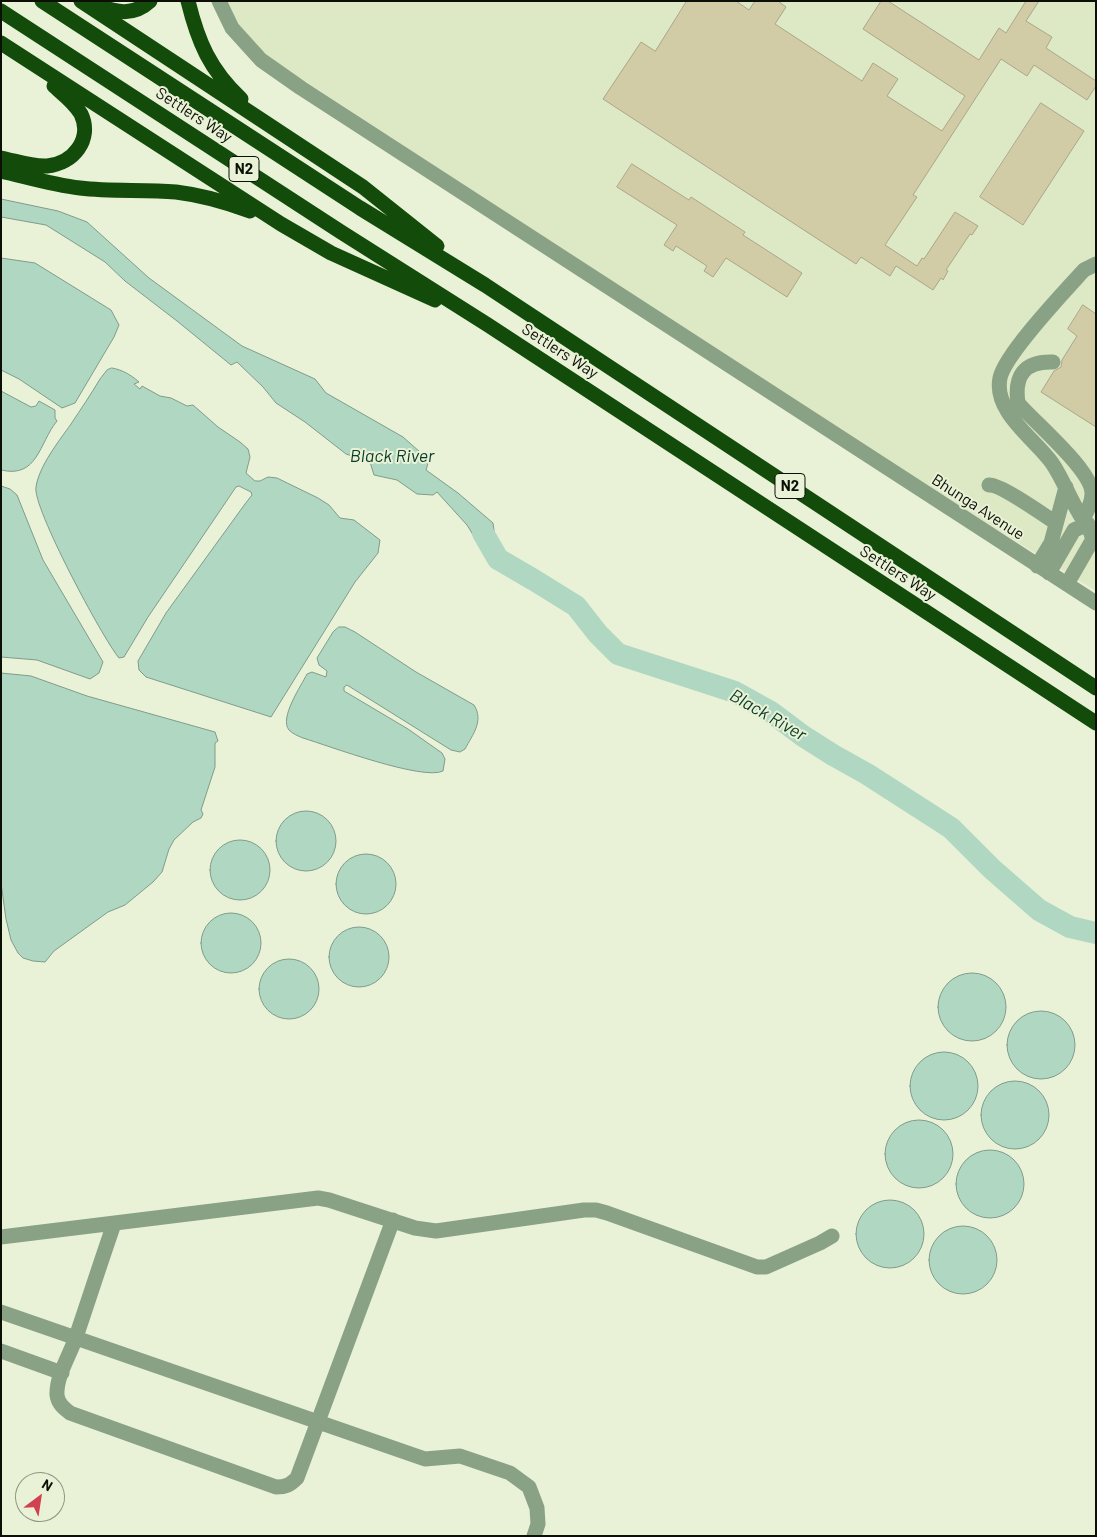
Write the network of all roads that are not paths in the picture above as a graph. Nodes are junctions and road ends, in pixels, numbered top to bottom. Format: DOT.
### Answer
graph roads {
  1 [pos="42,1"];
  2 [pos="83,1"];
  3 [pos="150,1"];
  4 [pos="188,1"];
  5 [pos="218,1"];
  6 [pos="1,11"];
  7 [pos="1,43"];
  8 [pos="15,52"];
  9 [pos="266,122"];
  10 [pos="1,158"];
  11 [pos="1,171"];
  12 [pos="281,224"];
  13 [pos="1096,264"];
  14 [pos="485,285"];
  15 [pos="488,325"];
  16 [pos="1053,362"];
  17 [pos="989,485"];
  18 [pos="1066,487"];
  19 [pos="1085,522"];
  20 [pos="1056,523"];
  21 [pos="1043,570"];
  22 [pos="1067,584"];
  23 [pos="1096,603"];
  24 [pos="1096,688"];
  25 [pos="1096,723"];
  26 [pos="393,1220"];
  27 [pos="114,1224"];
  28 [pos="832,1236"];
  29 [pos="1,1237"];
  30 [pos="1,1312"];
  31 [pos="76,1338"];
  32 [pos="1,1351"];
  33 [pos="62,1373"];
  34 [pos="318,1423"];
  35 [pos="534,1536"];
  1 -- 14 [label="highway, Settlers Way / N2"];
  2 -- 3 [label="highway"];
  2 -- 9 [label="highway"];
  4 -- 9 [label="highway"];
  5 -- 21 [label="lane, Bhunga Avenue"];
  6 -- 15 [label="highway, Settlers Way / N2"];
  7 -- 8 [label="highway"];
  8 -- 10 [label="highway"];
  8 -- 12 [label="highway"];
  9 -- 14 [label="highway"];
  11 -- 12 [label="highway"];
  12 -- 15 [label="highway"];
  13 -- 18 [label="lane"];
  14 -- 24 [label="highway, Settlers Way / N2"];
  15 -- 25 [label="highway, Settlers Way / N2"];
  16 -- 19 [label="lane"];
  17 -- 20 [label="lane"];
  18 -- 19 [label="lane"];
  18 -- 20 [label="lane"];
  19 -- 21 [label="lane"];
  19 -- 22 [label="lane"];
  20 -- 21 [label="lane"];
  21 -- 22 [label="lane, Bhunga Avenue"];
  22 -- 23 [label="lane, Bhunga Avenue"];
  26 -- 27 [label="lane"];
  26 -- 28 [label="lane"];
  26 -- 34 [label="lane"];
  27 -- 29 [label="lane"];
  27 -- 31 [label="lane"];
  30 -- 31 [label="lane"];
  31 -- 33 [label="lane"];
  31 -- 34 [label="lane"];
  32 -- 33 [label="lane"];
  33 -- 34 [label="lane"];
  34 -- 35 [label="lane"];
}
